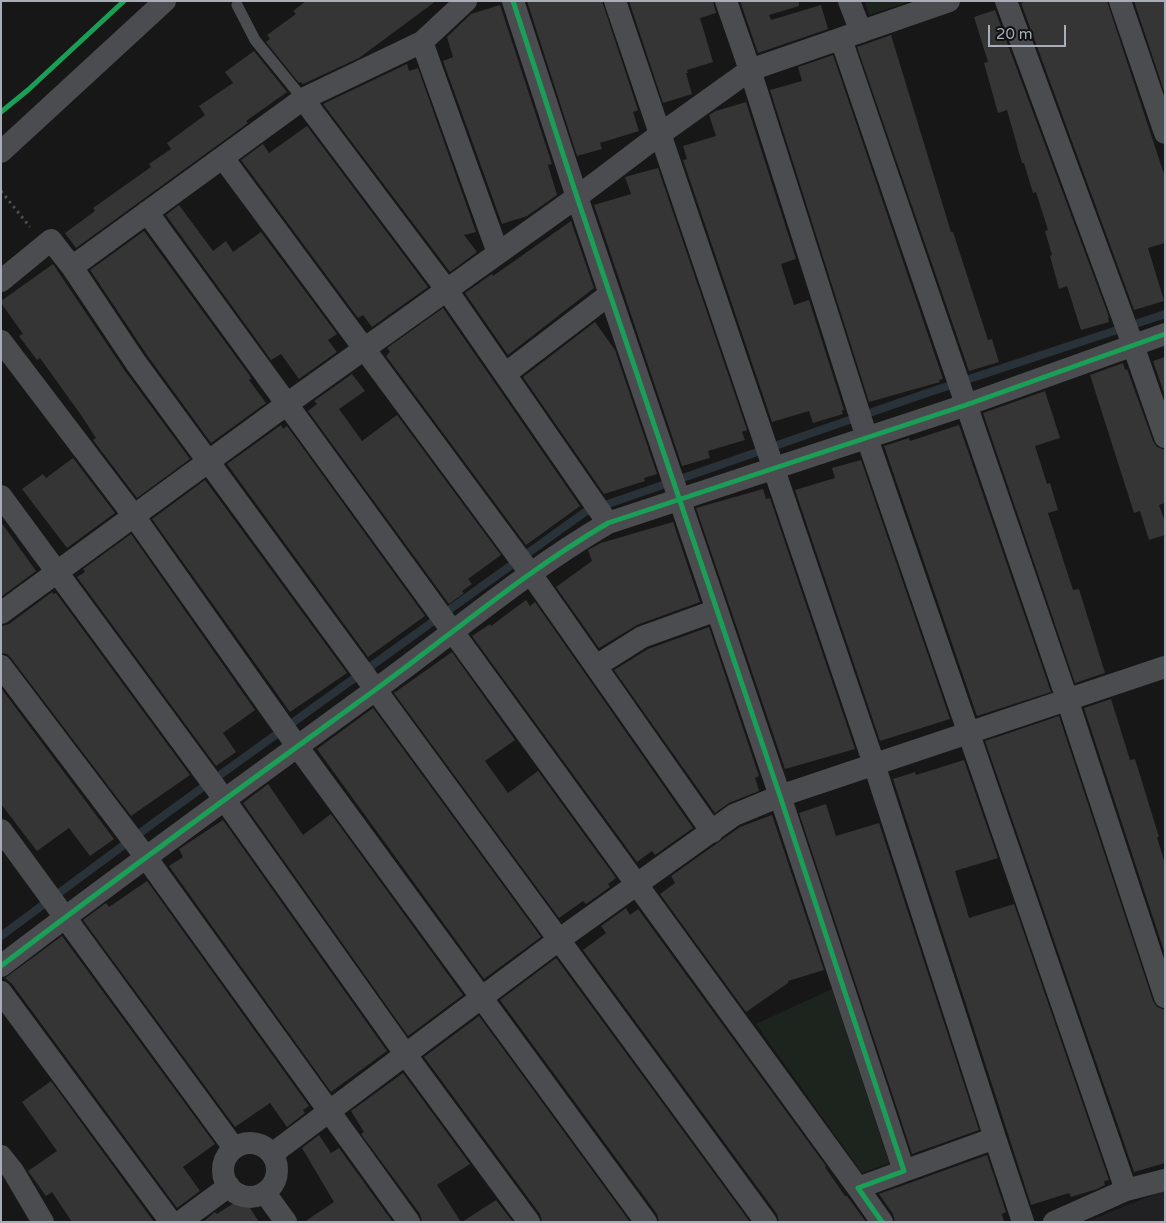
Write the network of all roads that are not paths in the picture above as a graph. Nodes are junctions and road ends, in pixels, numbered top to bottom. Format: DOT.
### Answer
graph roads {
  1 [pos="165,1"];
  2 [pos="466,1"];
  3 [pos="513,1"];
  4 [pos="615,1"];
  5 [pos="726,1"];
  6 [pos="849,1"];
  7 [pos="949,1"];
  8 [pos="1006,1"];
  9 [pos="1120,1"];
  10 [pos="237,4"];
  11 [pos="851,36"];
  12 [pos="422,42"];
  13 [pos="750,70"];
  14 [pos="303,99"];
  15 [pos="1165,133"];
  16 [pos="659,135"];
  17 [pos="1,152"];
  18 [pos="223,158"];
  19 [pos="577,198"];
  20 [pos="147,212"];
  21 [pos="498,253"];
  22 [pos="72,267"];
  23 [pos="1,281"];
  24 [pos="446,289"];
  25 [pos="610,294"];
  26 [pos="1165,334"];
  27 [pos="1,341"];
  28 [pos="1133,344"];
  29 [pos="365,348"];
  30 [pos="505,374"];
  31 [pos="287,404"];
  32 [pos="966,405"];
  33 [pos="1165,437"];
  34 [pos="867,438"];
  35 [pos="209,461"];
  36 [pos="773,469"];
  37 [pos="1,496"];
  38 [pos="680,500"];
  39 [pos="134,516"];
  40 [pos="608,523"];
  41 [pos="56,572"];
  42 [pos="531,574"];
  43 [pos="717,610"];
  44 [pos="1,613"];
  45 [pos="453,632"];
  46 [pos="1,666"];
  47 [pos="596,666"];
  48 [pos="1165,667"];
  49 [pos="375,690"];
  50 [pos="1068,699"];
  51 [pos="968,733"];
  52 [pos="297,746"];
  53 [pos="874,764"];
  54 [pos="780,796"];
  55 [pos="224,799"];
  56 [pos="1,830"];
  57 [pos="712,832"];
  58 [pos="145,856"];
  59 [pos="638,884"];
  60 [pos="64,918"];
  61 [pos="560,939"];
  62 [pos="1,966"];
  63 [pos="1,992"];
  64 [pos="1165,997"];
  65 [pos="481,998"];
  66 [pos="406,1055"];
  67 [pos="330,1111"];
  68 [pos="995,1138"];
  69 [pos="234,1148"];
  70 [pos="272,1154"];
  71 [pos="1,1156"];
  72 [pos="904,1171"];
  73 [pos="1165,1180"];
  74 [pos="229,1186"];
  75 [pos="858,1188"];
  76 [pos="1126,1190"];
  77 [pos="265,1193"];
  78 [pos="43,1222"];
  79 [pos="171,1222"];
  80 [pos="180,1222"];
  81 [pos="286,1222"];
  82 [pos="409,1222"];
  83 [pos="529,1222"];
  84 [pos="646,1222"];
  85 [pos="766,1222"];
  86 [pos="882,1222"];
  87 [pos="1023,1222"];
  88 [pos="1054,1222"];
  1 -- 17 [label="street"];
  2 -- 12 [label="street"];
  3 -- 19 [label="street"];
  4 -- 16 [label="street"];
  5 -- 13 [label="street"];
  6 -- 11 [label="street"];
  7 -- 11 [label="street"];
  8 -- 28 [label="street"];
  9 -- 15 [label="street"];
  10 -- 14 [label="lane"];
  11 -- 13 [label="street"];
  11 -- 32 [label="street"];
  12 -- 14 [label="street"];
  12 -- 21 [label="street"];
  13 -- 16 [label="street"];
  13 -- 34 [label="street"];
  14 -- 18 [label="street"];
  14 -- 24 [label="street"];
  16 -- 19 [label="street"];
  16 -- 36 [label="street"];
  18 -- 20 [label="street"];
  18 -- 29 [label="street"];
  19 -- 21 [label="street"];
  19 -- 25 [label="street"];
  20 -- 22 [label="street"];
  20 -- 31 [label="street"];
  21 -- 24 [label="street"];
  22 -- 23 [label="street"];
  22 -- 35 [label="street"];
  24 -- 29 [label="street"];
  24 -- 30 [label="street"];
  25 -- 30 [label="street"];
  25 -- 38 [label="street"];
  26 -- 28 [label="street"];
  27 -- 39 [label="street"];
  28 -- 32 [label="street"];
  28 -- 33 [label="street"];
  29 -- 31 [label="street"];
  29 -- 42 [label="street"];
  30 -- 40 [label="street"];
  31 -- 35 [label="street"];
  31 -- 45 [label="street"];
  32 -- 34 [label="street"];
  32 -- 50 [label="street"];
  34 -- 36 [label="street"];
  34 -- 51 [label="street"];
  35 -- 39 [label="street"];
  35 -- 49 [label="street"];
  36 -- 38 [label="street"];
  36 -- 53 [label="street"];
  37 -- 41 [label="street"];
  38 -- 40 [label="street"];
  38 -- 43 [label="street"];
  39 -- 41 [label="street"];
  39 -- 52 [label="street"];
  40 -- 42 [label="street"];
  41 -- 44 [label="street"];
  41 -- 55 [label="street"];
  42 -- 45 [label="street"];
  42 -- 47 [label="street"];
  43 -- 47 [label="street"];
  43 -- 54 [label="street"];
  45 -- 49 [label="street"];
  45 -- 59 [label="street"];
  46 -- 58 [label="street"];
  47 -- 57 [label="street"];
  48 -- 50 [label="street"];
  49 -- 52 [label="street"];
  49 -- 61 [label="street"];
  50 -- 51 [label="street"];
  50 -- 64 [label="street"];
  51 -- 53 [label="street"];
  51 -- 76 [label="street"];
  52 -- 55 [label="street"];
  52 -- 65 [label="street"];
  53 -- 54 [label="street"];
  53 -- 68 [label="street"];
  54 -- 57 [label="street"];
  54 -- 72 [label="street"];
  55 -- 58 [label="street"];
  55 -- 66 [label="street"];
  56 -- 60 [label="street"];
  57 -- 59 [label="street"];
  58 -- 60 [label="street"];
  58 -- 67 [label="street"];
  59 -- 61 [label="street"];
  59 -- 75 [label="street"];
  60 -- 62 [label="street"];
  60 -- 69 [label="street"];
  61 -- 65 [label="street"];
  61 -- 85 [label="street"];
  63 -- 79 [label="street"];
  65 -- 66 [label="street"];
  65 -- 84 [label="street"];
  66 -- 67 [label="street"];
  66 -- 83 [label="street"];
  67 -- 70 [label="street"];
  67 -- 82 [label="street"];
  68 -- 72 [label="street"];
  68 -- 87 [label="street"];
  69 -- 70 [label="street"];
  69 -- 74 [label="street"];
  70 -- 77 [label="street"];
  71 -- 78 [label="street"];
  72 -- 75 [label="street"];
  73 -- 76 [label="street"];
  74 -- 77 [label="street"];
  74 -- 80 [label="street"];
  75 -- 86 [label="street"];
  76 -- 88 [label="street"];
  77 -- 81 [label="street"];
}
